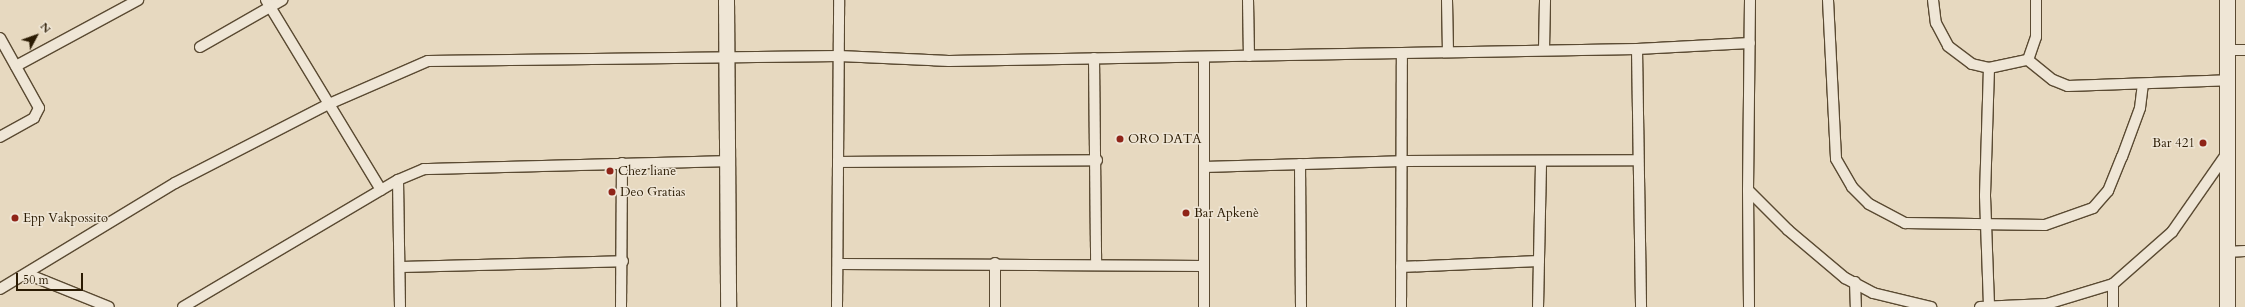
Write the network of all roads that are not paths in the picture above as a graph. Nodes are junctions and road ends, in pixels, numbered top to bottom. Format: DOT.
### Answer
graph roads {
  1 [pos="138,0"];
  2 [pos="282,0"];
  3 [pos="726,0"];
  4 [pos="839,0"];
  5 [pos="1248,0"];
  6 [pos="1447,0"];
  7 [pos="1545,0"];
  8 [pos="1750,0"];
  9 [pos="1828,0"];
  10 [pos="1933,0"];
  11 [pos="2036,0"];
  12 [pos="2227,0"];
  13 [pos="268,3"];
  14 [pos="0,38"];
  15 [pos="1750,43"];
  16 [pos="200,47"];
  17 [pos="1544,49"];
  18 [pos="1637,49"];
  19 [pos="2227,50"];
  20 [pos="2245,50"];
  21 [pos="1448,51"];
  22 [pos="1402,54"];
  23 [pos="839,56"];
  24 [pos="1249,56"];
  25 [pos="725,57"];
  26 [pos="1204,57"];
  27 [pos="1094,58"];
  28 [pos="2028,60"];
  29 [pos="16,66"];
  30 [pos="1989,68"];
  31 [pos="2228,80"];
  32 [pos="2143,84"];
  33 [pos="329,104"];
  34 [pos="0,137"];
  35 [pos="2225,156"];
  36 [pos="1097,160"];
  37 [pos="1638,160"];
  38 [pos="727,161"];
  39 [pos="1402,161"];
  40 [pos="840,162"];
  41 [pos="1541,162"];
  42 [pos="622,163"];
  43 [pos="1300,164"];
  44 [pos="1204,167"];
  45 [pos="398,180"];
  46 [pos="382,190"];
  47 [pos="1748,190"];
  48 [pos="1986,222"];
  49 [pos="2245,250"];
  50 [pos="2226,252"];
  51 [pos="623,261"];
  52 [pos="1539,261"];
  53 [pos="996,263"];
  54 [pos="838,264"];
  55 [pos="1096,264"];
  56 [pos="1204,266"];
  57 [pos="401,267"];
  58 [pos="1402,267"];
  59 [pos="27,274"];
  60 [pos="1855,282"];
  61 [pos="2113,284"];
  62 [pos="0,289"];
  63 [pos="1986,306"];
  64 [pos="109,307"];
  65 [pos="183,307"];
  66 [pos="400,307"];
  67 [pos="621,307"];
  68 [pos="728,307"];
  69 [pos="837,307"];
  70 [pos="996,307"];
  71 [pos="1204,307"];
  72 [pos="1301,307"];
  73 [pos="1401,307"];
  74 [pos="1538,307"];
  75 [pos="1641,307"];
  76 [pos="1749,307"];
  77 [pos="1856,307"];
  78 [pos="1931,307"];
  79 [pos="2113,307"];
  80 [pos="2227,307"];
  1 -- 29 [label="street"];
  2 -- 13 [label="street"];
  3 -- 25 [label="street"];
  4 -- 23 [label="street"];
  5 -- 24 [label="street"];
  6 -- 21 [label="street"];
  7 -- 17 [label="street"];
  8 -- 15 [label="street"];
  9 -- 48 [label="street"];
  10 -- 30 [label="street"];
  11 -- 28 [label="street"];
  12 -- 19 [label="street"];
  13 -- 16 [label="street"];
  13 -- 33 [label="street"];
  14 -- 29 [label="street"];
  15 -- 18 [label="street"];
  15 -- 47 [label="street"];
  17 -- 18 [label="street"];
  17 -- 21 [label="street"];
  18 -- 37 [label="street"];
  19 -- 20 [label="street"];
  19 -- 31 [label="street"];
  21 -- 22 [label="street"];
  22 -- 24 [label="street"];
  22 -- 39 [label="street"];
  23 -- 25 [label="street"];
  23 -- 27 [label="street"];
  23 -- 40 [label="street"];
  24 -- 26 [label="street"];
  25 -- 33 [label="street"];
  25 -- 38 [label="street"];
  26 -- 27 [label="street"];
  26 -- 44 [label="street"];
  27 -- 36 [label="street"];
  28 -- 30 [label="street"];
  28 -- 32 [label="street"];
  29 -- 34 [label="street"];
  30 -- 48 [label="street"];
  31 -- 32 [label="street"];
  31 -- 35 [label="street"];
  32 -- 48 [label="street"];
  33 -- 46 [label="street"];
  33 -- 59 [label="street"];
  35 -- 50 [label="street"];
  35 -- 61 [label="street"];
  36 -- 40 [label="street"];
  36 -- 55 [label="street"];
  37 -- 41 [label="street"];
  37 -- 75 [label="street"];
  38 -- 42 [label="street"];
  38 -- 68 [label="street"];
  39 -- 41 [label="street"];
  39 -- 43 [label="street"];
  39 -- 58 [label="street"];
  40 -- 54 [label="street"];
  41 -- 52 [label="street"];
  42 -- 45 [label="street"];
  42 -- 51 [label="street"];
  43 -- 44 [label="street"];
  43 -- 72 [label="street"];
  44 -- 56 [label="street"];
  45 -- 46 [label="street"];
  45 -- 57 [label="street"];
  46 -- 65 [label="street"];
  47 -- 60 [label="street"];
  47 -- 76 [label="street"];
  48 -- 63 [label="street"];
  49 -- 50 [label="street"];
  50 -- 80 [label="street"];
  51 -- 57 [label="street"];
  51 -- 67 [label="street"];
  52 -- 58 [label="street"];
  52 -- 74 [label="street"];
  53 -- 54 [label="street"];
  53 -- 55 [label="street"];
  53 -- 70 [label="street"];
  54 -- 69 [label="street"];
  55 -- 56 [label="street"];
  56 -- 71 [label="street"];
  57 -- 66 [label="street"];
  58 -- 73 [label="street"];
  59 -- 62 [label="street"];
  59 -- 64 [label="street"];
  60 -- 77 [label="street"];
  60 -- 78 [label="street"];
  61 -- 63 [label="street"];
  61 -- 79 [label="street"];
}
